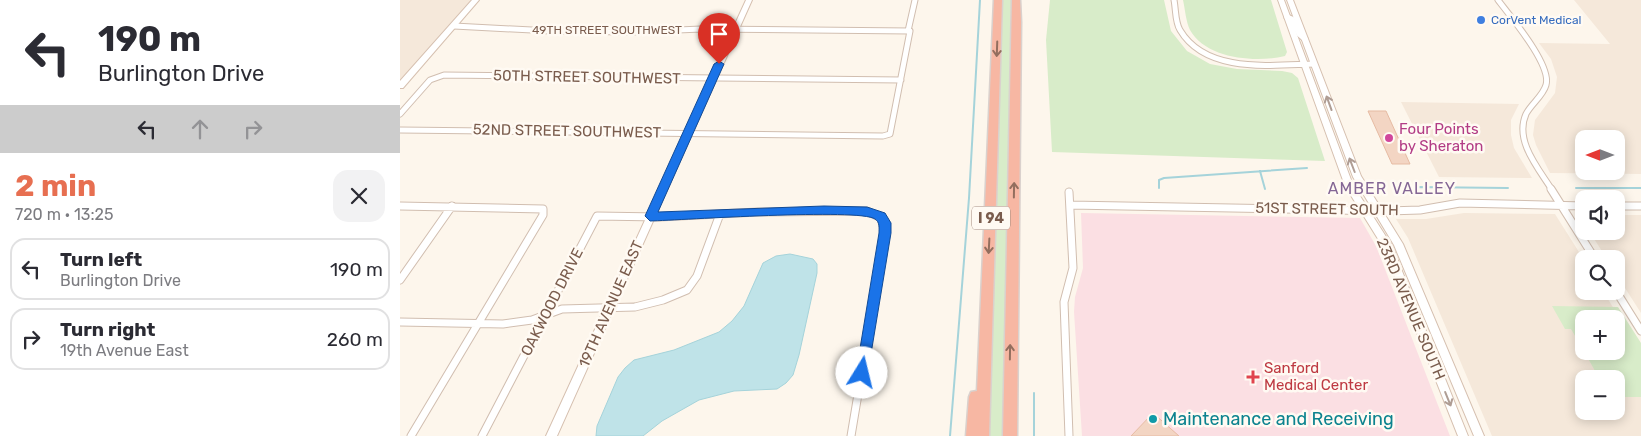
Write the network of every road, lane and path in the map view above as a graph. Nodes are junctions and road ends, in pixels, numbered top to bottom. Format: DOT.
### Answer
graph roads {
  1 [pos="476,0"];
  2 [pos="749,0"];
  3 [pos="915,0"];
  4 [pos="998,0"];
  5 [pos="1016,0"];
  6 [pos="1022,0"];
  7 [pos="1174,0"];
  8 [pos="1281,0"];
  9 [pos="1290,0"];
  10 [pos="1498,0"];
  11 [pos="1296,16"];
  12 [pos="1287,17"];
  13 [pos="1017,22"];
  14 [pos="454,26"];
  15 [pos="736,29"];
  16 [pos="910,31"];
  17 [pos="1305,39"];
  18 [pos="1305,64"];
  19 [pos="1314,64"];
  20 [pos="712,79"];
  21 [pos="901,80"];
  22 [pos="400,86"];
  23 [pos="403,107"];
  24 [pos="400,114"];
  25 [pos="400,130"];
  26 [pos="688,133"];
  27 [pos="669,173"];
  28 [pos="1070,192"];
  29 [pos="1070,205"];
  30 [pos="400,206"];
  31 [pos="452,206"];
  32 [pos="1561,206"];
  33 [pos="1575,206"];
  34 [pos="1625,206"];
  35 [pos="1641,206"];
  36 [pos="1365,210"];
  37 [pos="1378,210"];
  38 [pos="720,214"];
  39 [pos="650,216"];
  40 [pos="1589,250"];
  41 [pos="400,280"];
  42 [pos="1622,300"];
  43 [pos="609,308"];
  44 [pos="986,308"];
  45 [pos="546,315"];
  46 [pos="400,322"];
  47 [pos="478,323"];
  48 [pos="1641,331"];
  49 [pos="1010,373"];
  50 [pos="412,436"];
  51 [pos="482,436"];
  52 [pos="551,436"];
  53 [pos="851,436"];
  54 [pos="972,436"];
  55 [pos="982,436"];
  56 [pos="1010,436"];
  57 [pos="1017,436"];
  58 [pos="1070,436"];
  59 [pos="1463,436"];
  60 [pos="1479,436"];
  1 -- 14 [label="street"];
  2 -- 15 [label="street"];
  3 -- 16 [label="street"];
  4 -- 44 [label="highway, I 94, one-way"];
  5 -- 13 [label="highway, I 94"];
  6 -- 13 [label="highway"];
  7 -- 18 [label="street"];
  8 -- 11 [label="street, 23RD AVENUE SOUTH"];
  8 -- 12 [label="street, 23RD AVENUE SOUTH"];
  9 -- 11 [label="street, 23RD AVENUE SOUTH"];
  10 -- 32 [label="street"];
  11 -- 17 [label="street, 23RD AVENUE SOUTH"];
  12 -- 17 [label="street, 23RD AVENUE SOUTH"];
  12 -- 18 [label="street, 23RD AVENUE SOUTH"];
  49 -- 13 [label="highway, I 94, one-way"];
  14 -- 15 [label="street, 49TH STREET SOUTHWEST"];
  14 -- 22 [label="street"];
  15 -- 16 [label="street, 49TH STREET SOUTHWEST"];
  15 -- 20 [label="street"];
  16 -- 21 [label="street"];
  17 -- 19 [label="street, 23RD AVENUE SOUTH"];
  18 -- 19 [label="street"];
  18 -- 36 [label="street, 23RD AVENUE SOUTH"];
  37 -- 19 [label="street, 23RD AVENUE SOUTH, one-way"];
  20 -- 21 [label="street, 50TH STREET SOUTHWEST"];
  20 -- 23 [label="street, 50TH STREET SOUTHWEST"];
  20 -- 26 [label="street"];
  21 -- 26 [label="street, 52ND STREET SOUTHWEST"];
  23 -- 24 [label="street"];
  25 -- 26 [label="street, 52ND STREET SOUTHWEST"];
  26 -- 27 [label="street"];
  27 -- 39 [label="street, 19TH AVENUE EAST"];
  28 -- 29 [label="street"];
  29 -- 36 [label="street, 51ST STREET SOUTH"];
  29 -- 58 [label="street"];
  30 -- 31 [label="street"];
  31 -- 41 [label="street"];
  31 -- 47 [label="street"];
  32 -- 33 [label="street, 51ST STREET SOUTH"];
  32 -- 37 [label="street, 51ST STREET SOUTH"];
  32 -- 40 [label="street"];
  34 -- 35 [label="street"];
  36 -- 37 [label="street, 51ST STREET SOUTH"];
  36 -- 59 [label="street, 23RD AVENUE SOUTH, one-way"];
  37 -- 60 [label="street, 23RD AVENUE SOUTH"];
  38 -- 39 [label="street"];
  38 -- 43 [label="street"];
  38 -- 53 [label="street"];
  39 -- 43 [label="street, 19TH AVENUE EAST"];
  39 -- 45 [label="street, OAKWOOD DRIVE"];
  42 -- 48 [label="street"];
  43 -- 45 [label="street"];
  43 -- 52 [label="street, 19TH AVENUE EAST"];
  44 -- 54 [label="highway"];
  44 -- 55 [label="highway, I 94"];
  45 -- 47 [label="street"];
  45 -- 51 [label="street, OAKWOOD DRIVE"];
  46 -- 47 [label="street"];
  47 -- 50 [label="street"];
  49 -- 56 [label="highway, I 94"];
  49 -- 57 [label="highway"];
}
